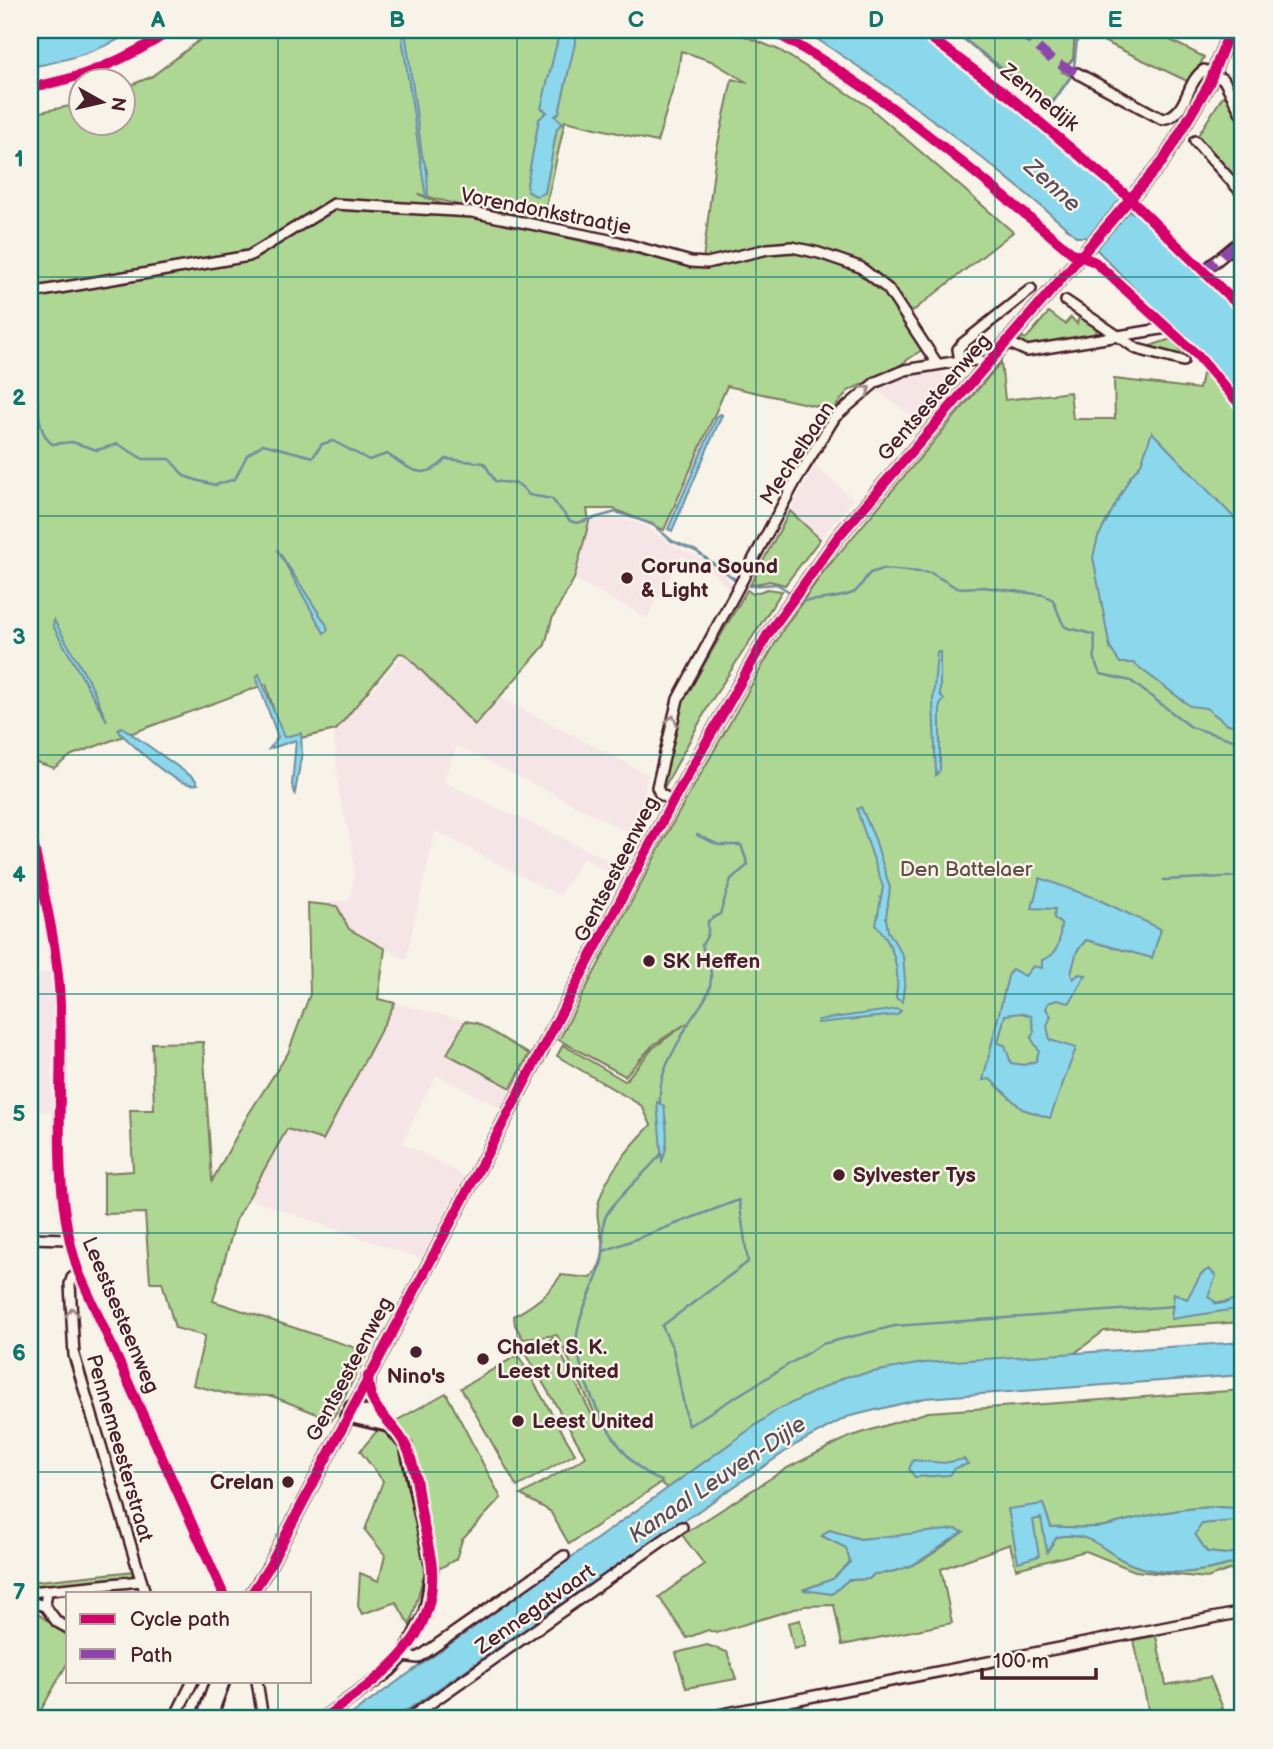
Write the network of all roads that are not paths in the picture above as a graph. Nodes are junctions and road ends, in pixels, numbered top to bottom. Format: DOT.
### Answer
graph roads {
  1 [pos="1230,30"];
  2 [pos="1215,73"];
  3 [pos="1077,74"];
  4 [pos="1243,117"];
  5 [pos="1195,141"];
  6 [pos="1243,194"];
  7 [pos="1243,239"];
  8 [pos="1210,265"];
  9 [pos="1031,289"];
  10 [pos="30,293"];
  11 [pos="1066,301"];
  12 [pos="1167,328"];
  13 [pos="1116,337"];
  14 [pos="1007,342"];
  15 [pos="1183,360"];
  16 [pos="960,361"];
  17 [pos="936,362"];
  18 [pos="988,364"];
  19 [pos="737,590"];
  20 [pos="673,801"];
  21 [pos="30,827"];
  22 [pos="30,1238"];
  23 [pos="68,1239"];
  24 [pos="79,1273"];
  25 [pos="368,1376"];
  26 [pos="349,1411"];
  27 [pos="381,1417"];
  28 [pos="390,1427"];
  29 [pos="681,1527"];
  30 [pos="564,1556"];
  31 [pos="269,1567"];
  32 [pos="141,1581"];
  33 [pos="47,1590"];
  34 [pos="30,1592"];
  35 [pos="145,1592"];
  36 [pos="223,1592"];
  37 [pos="253,1592"];
  38 [pos="259,1592"];
  39 [pos="30,1602"];
  40 [pos="45,1606"];
  41 [pos="1243,1612"];
  42 [pos="66,1627"];
  43 [pos="403,1656"];
  44 [pos="192,1682"];
  45 [pos="216,1682"];
  46 [pos="224,1682"];
  47 [pos="257,1682"];
  48 [pos="174,1719"];
  49 [pos="202,1719"];
  50 [pos="210,1719"];
  51 [pos="263,1719"];
  52 [pos="323,1719"];
  53 [pos="408,1719"];
  54 [pos="697,1719"];
  1 -- 2 [label="main road, Gentsesteenweg"];
  2 -- 3 [label="street"];
  2 -- 4 [label="street"];
  2 -- 14 [label="main road, Gentsesteenweg"];
  5 -- 6 [label="street"];
  7 -- 8 [label="street"];
  9 -- 16 [label="street"];
  10 -- 17 [label="street, Vorendonkstraatje"];
  11 -- 13 [label="street"];
  12 -- 13 [label="street"];
  13 -- 14 [label="street"];
  13 -- 15 [label="street"];
  14 -- 18 [label="main road, Gentsesteenweg"];
  16 -- 17 [label="street, Mechelbaan"];
  16 -- 18 [label="street, Mechelbaan"];
  19 -- 17 [label="street, Mechelbaan, one-way"];
  18 -- 20 [label="main road, Gentsesteenweg"];
  20 -- 19 [label="street, Gentsesteenweg, one-way"];
  20 -- 25 [label="main road, Gentsesteenweg"];
  21 -- 23 [label="street, Leestsesteenweg"];
  22 -- 23 [label="street"];
  23 -- 24 [label="street, Leestsesteenweg"];
  32 -- 24 [label="street, Pennemeesterstraat, one-way"];
  24 -- 36 [label="street, Leestsesteenweg"];
  25 -- 26 [label="main road, Gentsesteenweg"];
  25 -- 27 [label="main road"];
  26 -- 27 [label="main road"];
  26 -- 28 [label="main road"];
  26 -- 31 [label="main road, Gentsesteenweg"];
  27 -- 28 [label="main road"];
  28 -- 43 [label="main road"];
  29 -- 53 [label="street, Zennegatvaart"];
  30 -- 43 [label="street"];
  31 -- 37 [label="main road, Gentsesteenweg"];
  31 -- 38 [label="main road, Gentsesteenweg"];
  32 -- 33 [label="street"];
  32 -- 35 [label="street, Pennemeesterstraat"];
  33 -- 34 [label="street"];
  33 -- 40 [label="street"];
  39 -- 40 [label="street"];
  40 -- 42 [label="street"];
  41 -- 54 [label="street"];
  43 -- 52 [label="main road"];
  44 -- 48 [label="street"];
  45 -- 49 [label="main road"];
  46 -- 50 [label="main road"];
  47 -- 51 [label="street"];
}
